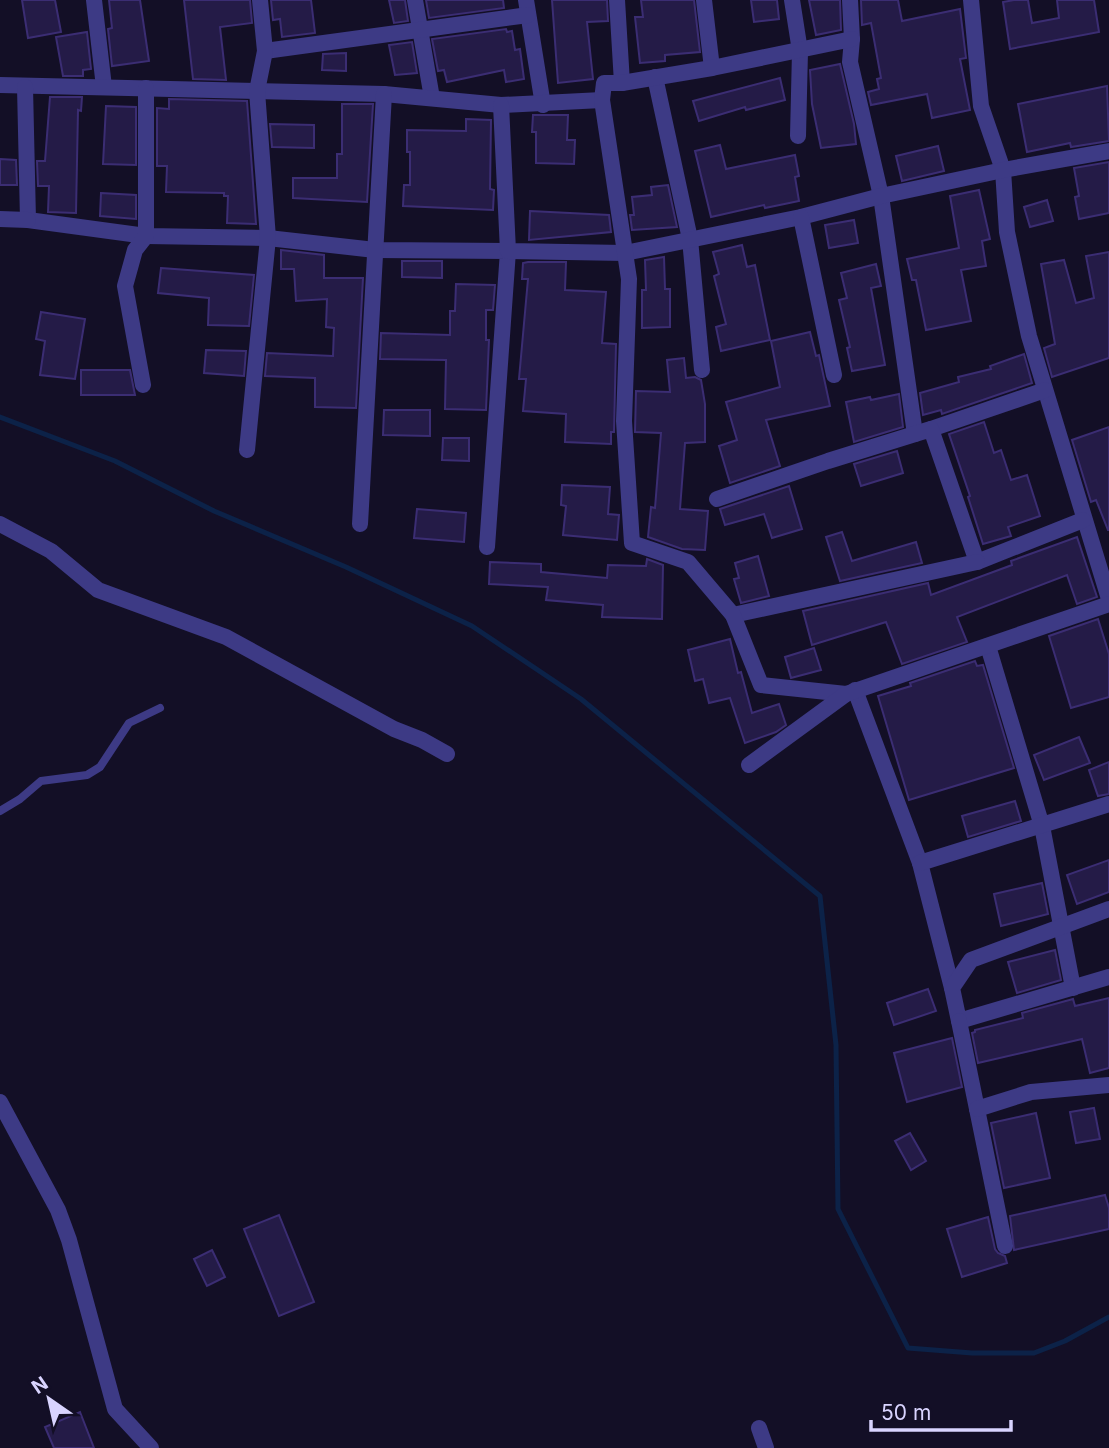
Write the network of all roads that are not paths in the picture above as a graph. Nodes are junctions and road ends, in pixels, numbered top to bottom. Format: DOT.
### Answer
graph roads {
  1 [pos="94,0"];
  2 [pos="260,0"];
  3 [pos="415,0"];
  4 [pos="617,0"];
  5 [pos="704,0"];
  6 [pos="792,0"];
  7 [pos="850,0"];
  8 [pos="971,0"];
  9 [pos="527,8"];
  10 [pos="421,30"];
  11 [pos="852,39"];
  12 [pos="265,51"];
  13 [pos="800,51"];
  14 [pos="712,68"];
  15 [pos="655,78"];
  16 [pos="622,83"];
  17 [pos="0,85"];
  18 [pos="25,87"];
  19 [pos="104,87"];
  20 [pos="146,88"];
  21 [pos="257,91"];
  22 [pos="384,94"];
  23 [pos="432,98"];
  24 [pos="602,100"];
  25 [pos="542,105"];
  26 [pos="501,106"];
  27 [pos="798,136"];
  28 [pos="1109,151"];
  29 [pos="1003,170"];
  30 [pos="881,196"];
  31 [pos="801,217"];
  32 [pos="0,219"];
  33 [pos="28,220"];
  34 [pos="146,236"];
  35 [pos="268,238"];
  36 [pos="690,239"];
  37 [pos="376,250"];
  38 [pos="508,251"];
  39 [pos="625,253"];
  40 [pos="702,370"];
  41 [pos="834,375"];
  42 [pos="143,385"];
  43 [pos="1045,390"];
  44 [pos="923,432"];
  45 [pos="247,450"];
  46 [pos="717,499"];
  47 [pos="1083,520"];
  48 [pos="0,524"];
  49 [pos="360,524"];
  50 [pos="486,547"];
  51 [pos="976,562"];
  52 [pos="1109,599"];
  53 [pos="1109,604"];
  54 [pos="733,615"];
  55 [pos="988,646"];
  56 [pos="851,692"];
  57 [pos="160,708"];
  58 [pos="447,754"];
  59 [pos="750,765"];
  60 [pos="1109,804"];
  61 [pos="0,811"];
  62 [pos="1042,826"];
  63 [pos="920,863"];
  64 [pos="1109,909"];
  65 [pos="1062,926"];
  66 [pos="1109,977"];
  67 [pos="952,988"];
  68 [pos="1073,988"];
  69 [pos="959,1021"];
  70 [pos="1109,1085"];
  71 [pos="0,1101"];
  72 [pos="977,1109"];
  73 [pos="1005,1246"];
  74 [pos="759,1428"];
  75 [pos="151,1448"];
  76 [pos="766,1448"];
  1 -- 19 [label="street"];
  2 -- 12 [label="street"];
  3 -- 10 [label="street"];
  4 -- 16 [label="street"];
  5 -- 14 [label="street"];
  6 -- 13 [label="street"];
  7 -- 11 [label="street"];
  8 -- 29 [label="street"];
  9 -- 10 [label="street"];
  9 -- 25 [label="street"];
  10 -- 12 [label="street"];
  10 -- 23 [label="street"];
  11 -- 13 [label="street"];
  11 -- 30 [label="street"];
  12 -- 21 [label="street"];
  13 -- 14 [label="street"];
  13 -- 27 [label="street"];
  14 -- 15 [label="street"];
  15 -- 16 [label="street"];
  15 -- 36 [label="street"];
  16 -- 24 [label="street"];
  17 -- 18 [label="street"];
  18 -- 19 [label="street"];
  18 -- 33 [label="street"];
  19 -- 20 [label="street"];
  20 -- 21 [label="street"];
  20 -- 34 [label="street"];
  21 -- 22 [label="street"];
  21 -- 35 [label="street"];
  22 -- 23 [label="street"];
  22 -- 37 [label="street"];
  23 -- 26 [label="street"];
  24 -- 25 [label="street"];
  24 -- 39 [label="street"];
  25 -- 26 [label="street"];
  26 -- 38 [label="street"];
  28 -- 29 [label="street"];
  29 -- 30 [label="street"];
  29 -- 43 [label="street"];
  30 -- 31 [label="street"];
  30 -- 44 [label="street"];
  31 -- 36 [label="street"];
  31 -- 41 [label="street"];
  32 -- 33 [label="street"];
  33 -- 34 [label="street"];
  34 -- 35 [label="street"];
  34 -- 42 [label="street"];
  35 -- 37 [label="street"];
  35 -- 45 [label="street"];
  36 -- 39 [label="street"];
  36 -- 40 [label="street"];
  37 -- 38 [label="street"];
  37 -- 49 [label="street"];
  38 -- 39 [label="street"];
  38 -- 50 [label="street"];
  39 -- 54 [label="street"];
  43 -- 44 [label="street"];
  43 -- 47 [label="street"];
  44 -- 46 [label="street"];
  44 -- 51 [label="street"];
  47 -- 51 [label="street"];
  47 -- 52 [label="street"];
  48 -- 58 [label="street"];
  51 -- 54 [label="street"];
  53 -- 55 [label="street"];
  54 -- 56 [label="street"];
  55 -- 56 [label="street"];
  55 -- 62 [label="street"];
  56 -- 59 [label="street"];
  56 -- 63 [label="street"];
  57 -- 61 [label="lane"];
  60 -- 62 [label="street"];
  62 -- 63 [label="street"];
  62 -- 65 [label="street"];
  63 -- 67 [label="street"];
  64 -- 65 [label="street"];
  65 -- 67 [label="street"];
  65 -- 68 [label="street"];
  66 -- 68 [label="street"];
  67 -- 69 [label="street"];
  68 -- 69 [label="street"];
  69 -- 72 [label="street"];
  70 -- 72 [label="street"];
  71 -- 75 [label="street"];
  72 -- 73 [label="street"];
  74 -- 76 [label="street"];
}
